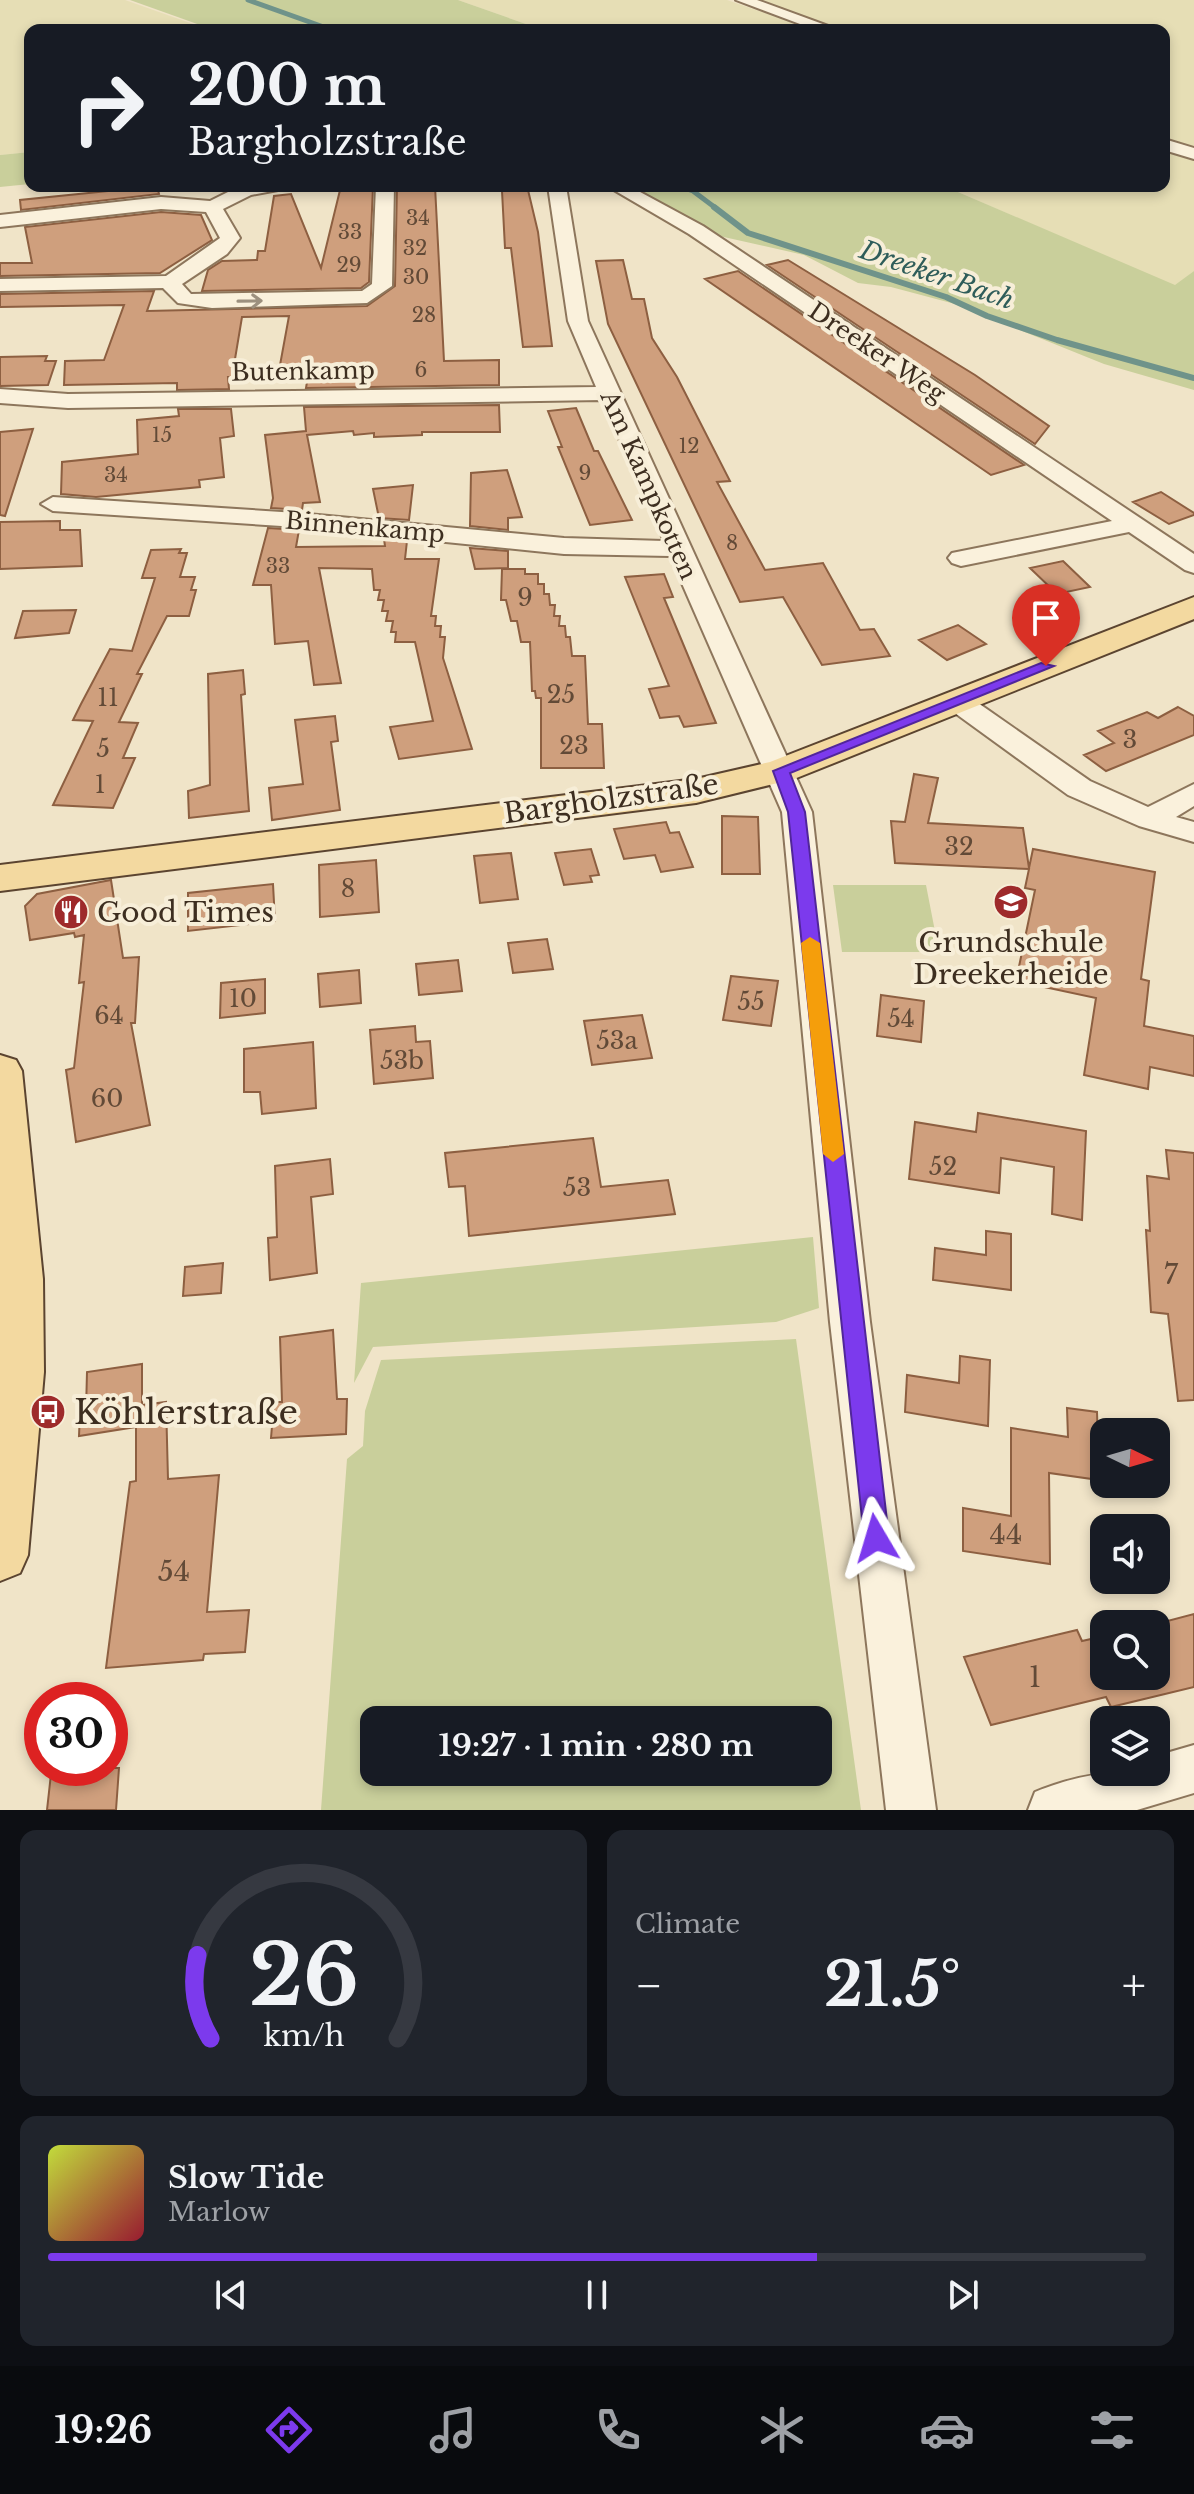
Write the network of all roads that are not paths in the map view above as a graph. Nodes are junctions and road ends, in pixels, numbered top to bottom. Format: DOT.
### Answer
graph roads {
  1 [pos="743,0"];
  2 [pos="813,24"];
  3 [pos="1170,146"];
  4 [pos="1194,154"];
  5 [pos="242,192"];
  6 [pos="385,192"];
  7 [pos="558,192"];
  8 [pos="627,192"];
  9 [pos="213,207"];
  10 [pos="0,221"];
  11 [pos="0,285"];
  12 [pos="173,287"];
  13 [pos="608,393"];
  14 [pos="0,396"];
  15 [pos="53,504"];
  16 [pos="1134,524"];
  17 [pos="677,549"];
  18 [pos="961,558"];
  19 [pos="1194,565"];
  20 [pos="1194,607"];
  21 [pos="958,702"];
  22 [pos="781,771"];
  23 [pos="1194,793"];
  24 [pos="1150,819"];
  25 [pos="1194,832"];
  26 [pos="0,878"];
  27 [pos="0,1071"];
  28 [pos="9,1280"];
  29 [pos="0,1555"];
  30 [pos="1194,1769"];
  31 [pos="911,1810"];
  32 [pos="1053,1810"];
  1 -- 2 [label="street"];
  3 -- 4 [label="street"];
  5 -- 9 [label="street"];
  12 -- 6 [label="street, one-way"];
  7 -- 13 [label="street, Am Kampkotten"];
  8 -- 16 [label="street, Dreeker Weg"];
  9 -- 10 [label="street"];
  9 -- 12 [label="street"];
  11 -- 12 [label="street"];
  13 -- 14 [label="street, Butenkamp"];
  13 -- 17 [label="street, Am Kampkotten"];
  15 -- 17 [label="street, Binnenkamp"];
  16 -- 18 [label="street"];
  16 -- 19 [label="street, Dreeker Weg"];
  17 -- 22 [label="street, Am Kampkotten"];
  20 -- 21 [label="main road, Bargholzstraße"];
  21 -- 22 [label="main road, Bargholzstraße"];
  21 -- 24 [label="street"];
  22 -- 26 [label="main road, Bargholzstraße"];
  22 -- 31 [label="street, Am Kampkotten"];
  23 -- 24 [label="street"];
  24 -- 25 [label="street"];
  27 -- 28 [label="main road"];
  28 -- 29 [label="main road"];
  30 -- 32 [label="street"];
}
